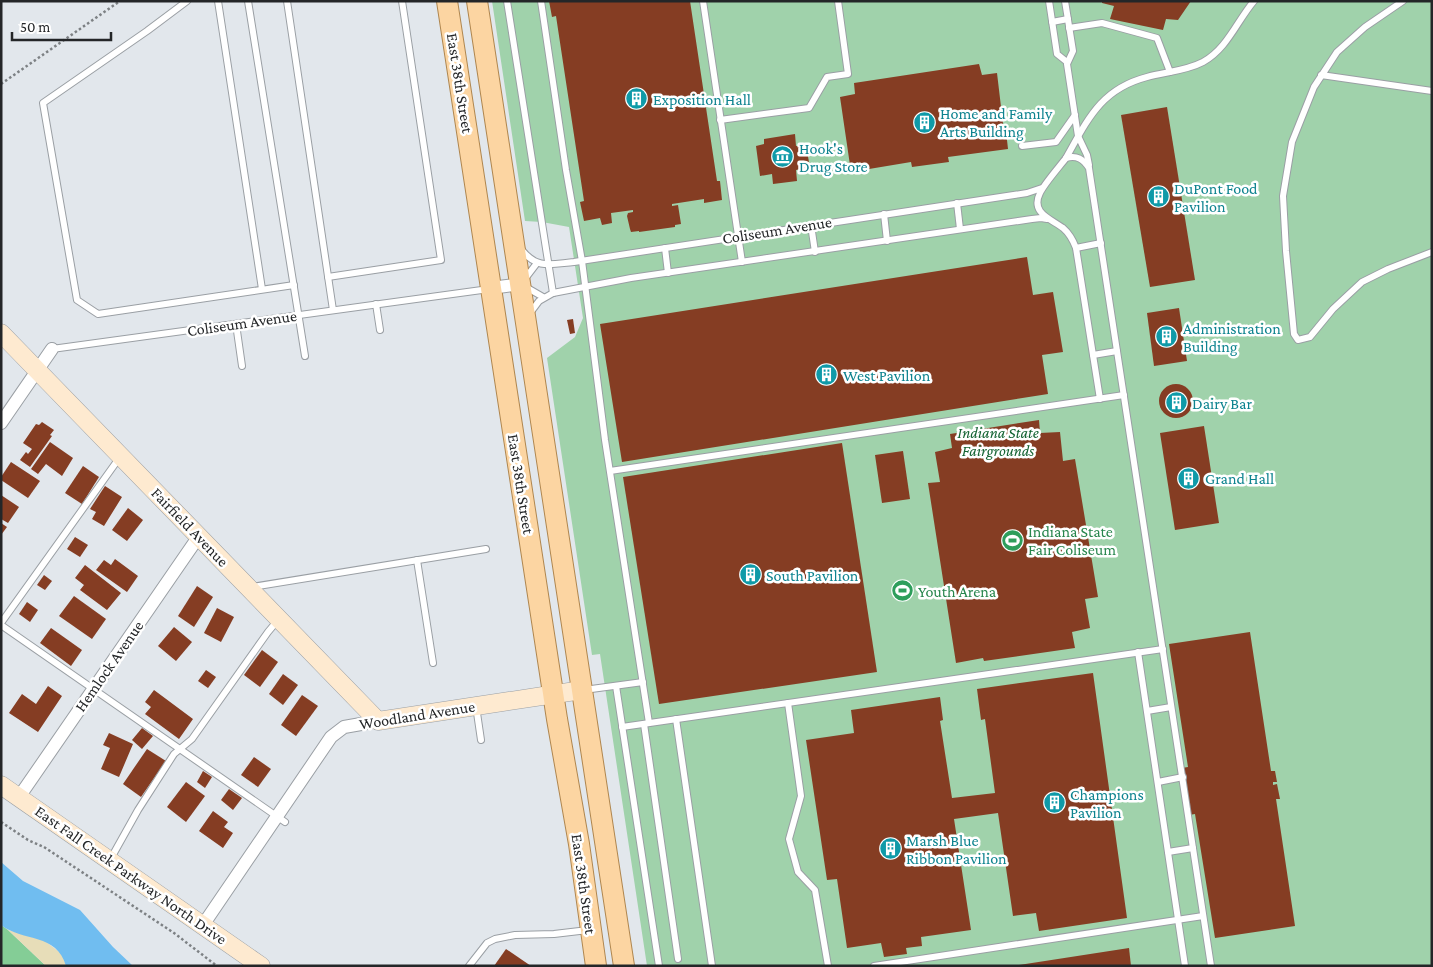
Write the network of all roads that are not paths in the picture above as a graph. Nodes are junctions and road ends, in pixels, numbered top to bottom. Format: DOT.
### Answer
graph roads {
  1 [pos="187,1"];
  2 [pos="218,1"];
  3 [pos="248,1"];
  4 [pos="287,1"];
  5 [pos="402,1"];
  6 [pos="447,1"];
  7 [pos="477,1"];
  8 [pos="507,1"];
  9 [pos="541,1"];
  10 [pos="703,1"];
  11 [pos="838,1"];
  12 [pos="1049,1"];
  13 [pos="1065,1"];
  14 [pos="1254,1"];
  15 [pos="1403,1"];
  16 [pos="1068,19"];
  17 [pos="1052,22"];
  18 [pos="1069,28"];
  19 [pos="1067,62"];
  20 [pos="1170,72"];
  21 [pos="1321,75"];
  22 [pos="1432,90"];
  23 [pos="1075,115"];
  24 [pos="720,120"];
  25 [pos="1078,136"];
  26 [pos="1022,146"];
  27 [pos="1066,158"];
  28 [pos="1089,168"];
  29 [pos="1043,188"];
  30 [pos="957,203"];
  31 [pos="884,214"];
  32 [pos="1048,220"];
  33 [pos="811,225"];
  34 [pos="960,229"];
  35 [pos="513,235"];
  36 [pos="738,236"];
  37 [pos="887,241"];
  38 [pos="1101,243"];
  39 [pos="665,248"];
  40 [pos="1076,248"];
  41 [pos="815,252"];
  42 [pos="1432,252"];
  43 [pos="582,260"];
  44 [pos="742,262"];
  45 [pos="537,263"];
  46 [pos="548,264"];
  47 [pos="668,273"];
  48 [pos="328,277"];
  49 [pos="520,284"];
  50 [pos="294,285"];
  51 [pos="586,287"];
  52 [pos="491,288"];
  53 [pos="262,289"];
  54 [pos="553,293"];
  55 [pos="543,297"];
  56 [pos="376,304"];
  57 [pos="333,310"];
  58 [pos="299,315"];
  59 [pos="236,324"];
  60 [pos="380,330"];
  61 [pos="527,330"];
  62 [pos="1,334"];
  63 [pos="52,349"];
  64 [pos="1117,351"];
  65 [pos="1093,355"];
  66 [pos="305,356"];
  67 [pos="242,366"];
  68 [pos="37,371"];
  69 [pos="1124,395"];
  70 [pos="1100,399"];
  71 [pos="1,423"];
  72 [pos="121,456"];
  73 [pos="610,470"];
  74 [pos="199,536"];
  75 [pos="486,550"];
  76 [pos="417,560"];
  77 [pos="249,588"];
  78 [pos="279,619"];
  79 [pos="1,624"];
  80 [pos="1162,648"];
  81 [pos="1138,652"];
  82 [pos="433,663"];
  83 [pos="642,682"];
  84 [pos="616,686"];
  85 [pos="93,689"];
  86 [pos="582,690"];
  87 [pos="553,695"];
  88 [pos="788,703"];
  89 [pos="476,706"];
  90 [pos="1171,707"];
  91 [pos="1147,711"];
  92 [pos="676,719"];
  93 [pos="378,721"];
  94 [pos="646,723"];
  95 [pos="622,727"];
  96 [pos="481,740"];
  97 [pos="180,749"];
  98 [pos="1183,777"];
  99 [pos="1158,782"];
  100 [pos="1,785"];
  101 [pos="19,797"];
  102 [pos="281,819"];
  103 [pos="1193,848"];
  104 [pos="1168,852"];
  105 [pos="110,860"];
  106 [pos="1204,916"];
  107 [pos="1178,920"];
  108 [pos="203,925"];
  109 [pos="591,929"];
  110 [pos="678,959"];
  111 [pos="261,966"];
  112 [pos="469,966"];
  113 [pos="596,966"];
  114 [pos="624,966"];
  115 [pos="658,966"];
  116 [pos="712,966"];
  117 [pos="828,966"];
  118 [pos="874,966"];
  119 [pos="1185,966"];
  120 [pos="1211,966"];
  1 -- 53 [label="lane"];
  2 -- 53 [label="lane"];
  3 -- 50 [label="lane"];
  4 -- 48 [label="lane"];
  5 -- 48 [label="lane"];
  6 -- 52 [label="main road, East 38th Street"];
  7 -- 35 [label="main road, East 38th Street"];
  8 -- 46 [label="lane"];
  9 -- 43 [label="lane"];
  10 -- 24 [label="lane"];
  11 -- 24 [label="lane"];
  12 -- 17 [label="lane"];
  13 -- 16 [label="lane"];
  14 -- 20 [label="lane"];
  15 -- 21 [label="lane"];
  16 -- 17 [label="lane"];
  16 -- 18 [label="lane"];
  17 -- 19 [label="lane"];
  18 -- 19 [label="lane"];
  18 -- 20 [label="lane"];
  19 -- 23 [label="lane"];
  20 -- 25 [label="lane"];
  21 -- 22 [label="lane"];
  21 -- 42 [label="lane"];
  23 -- 25 [label="lane"];
  23 -- 26 [label="lane"];
  24 -- 36 [label="lane"];
  25 -- 27 [label="lane"];
  25 -- 28 [label="lane"];
  27 -- 28 [label="lane"];
  27 -- 29 [label="lane"];
  28 -- 38 [label="lane"];
  29 -- 30 [label="lane, Coliseum Avenue"];
  29 -- 32 [label="lane"];
  30 -- 31 [label="lane, Coliseum Avenue"];
  30 -- 34 [label="lane"];
  31 -- 33 [label="lane, Coliseum Avenue"];
  31 -- 37 [label="lane"];
  32 -- 34 [label="lane, Coliseum Avenue"];
  32 -- 40 [label="lane"];
  33 -- 36 [label="lane, Coliseum Avenue"];
  33 -- 41 [label="lane"];
  34 -- 37 [label="lane, Coliseum Avenue"];
  35 -- 45 [label="lane"];
  35 -- 49 [label="main road, East 38th Street"];
  36 -- 39 [label="lane, Coliseum Avenue"];
  36 -- 44 [label="lane"];
  37 -- 41 [label="lane, Coliseum Avenue"];
  38 -- 40 [label="lane"];
  38 -- 64 [label="lane"];
  39 -- 43 [label="lane, Coliseum Avenue"];
  39 -- 47 [label="lane"];
  40 -- 65 [label="lane"];
  41 -- 44 [label="lane, Coliseum Avenue"];
  43 -- 46 [label="lane, Coliseum Avenue"];
  43 -- 51 [label="lane"];
  44 -- 47 [label="lane, Coliseum Avenue"];
  45 -- 46 [label="lane, Coliseum Avenue"];
  45 -- 49 [label="lane"];
  46 -- 54 [label="lane"];
  47 -- 51 [label="lane, Coliseum Avenue"];
  48 -- 57 [label="lane"];
  49 -- 52 [label="street, Coliseum Avenue"];
  49 -- 55 [label="lane"];
  49 -- 61 [label="main road, East 38th Street"];
  50 -- 53 [label="lane"];
  50 -- 58 [label="lane"];
  51 -- 54 [label="lane, Coliseum Avenue"];
  51 -- 73 [label="lane"];
  52 -- 56 [label="lane, Coliseum Avenue"];
  52 -- 87 [label="main road, East 38th Street"];
  54 -- 55 [label="lane, Coliseum Avenue"];
  55 -- 61 [label="lane"];
  56 -- 57 [label="lane, Coliseum Avenue"];
  56 -- 60 [label="lane"];
  57 -- 58 [label="lane, Coliseum Avenue"];
  58 -- 59 [label="lane, Coliseum Avenue"];
  58 -- 66 [label="lane"];
  59 -- 63 [label="lane, Coliseum Avenue"];
  59 -- 67 [label="lane"];
  61 -- 86 [label="main road, East 38th Street"];
  62 -- 68 [label="street, Fairfield Avenue"];
  63 -- 68 [label="street, Coliseum Avenue"];
  64 -- 65 [label="lane"];
  64 -- 69 [label="lane"];
  65 -- 70 [label="lane"];
  68 -- 71 [label="street, Coliseum Avenue"];
  68 -- 72 [label="street, Fairfield Avenue"];
  69 -- 70 [label="lane"];
  69 -- 80 [label="lane"];
  70 -- 73 [label="lane"];
  72 -- 74 [label="street, Fairfield Avenue"];
  72 -- 79 [label="lane"];
  73 -- 83 [label="lane"];
  74 -- 77 [label="street, Fairfield Avenue"];
  74 -- 85 [label="street, Hemlock Avenue"];
  75 -- 76 [label="lane"];
  76 -- 77 [label="lane"];
  76 -- 82 [label="lane"];
  77 -- 78 [label="street, Fairfield Avenue"];
  78 -- 93 [label="street, Fairfield Avenue"];
  78 -- 97 [label="lane"];
  79 -- 85 [label="lane"];
  80 -- 81 [label="lane"];
  80 -- 90 [label="lane"];
  81 -- 88 [label="lane"];
  81 -- 91 [label="lane"];
  83 -- 84 [label="lane"];
  83 -- 94 [label="lane"];
  84 -- 86 [label="lane"];
  84 -- 95 [label="lane"];
  85 -- 97 [label="lane"];
  85 -- 101 [label="street, Hemlock Avenue"];
  86 -- 87 [label="street, Woodland Avenue"];
  86 -- 114 [label="main road, East 38th Street"];
  87 -- 89 [label="street, Woodland Avenue"];
  87 -- 109 [label="main road, East 38th Street"];
  88 -- 92 [label="lane"];
  88 -- 117 [label="lane"];
  89 -- 93 [label="street, Woodland Avenue"];
  89 -- 96 [label="lane"];
  90 -- 91 [label="lane"];
  90 -- 98 [label="lane"];
  91 -- 99 [label="lane"];
  92 -- 94 [label="lane"];
  92 -- 116 [label="lane"];
  93 -- 102 [label="street, Woodland Avenue"];
  94 -- 95 [label="lane"];
  94 -- 110 [label="lane"];
  95 -- 115 [label="lane"];
  97 -- 102 [label="lane"];
  97 -- 105 [label="lane"];
  98 -- 99 [label="lane"];
  98 -- 103 [label="lane"];
  99 -- 104 [label="lane"];
  100 -- 101 [label="street, East Fall Creek Parkway North Drive"];
  101 -- 105 [label="street, East Fall Creek Parkway North Drive"];
  102 -- 108 [label="street, Woodland Avenue"];
  103 -- 104 [label="lane"];
  103 -- 106 [label="lane"];
  104 -- 107 [label="lane"];
  105 -- 108 [label="street, East Fall Creek Parkway North Drive"];
  106 -- 107 [label="lane"];
  106 -- 120 [label="lane"];
  107 -- 118 [label="lane"];
  107 -- 119 [label="lane"];
  108 -- 111 [label="street, East Fall Creek Parkway North Drive"];
  109 -- 112 [label="lane"];
  109 -- 113 [label="main road, East 38th Street"];
}
